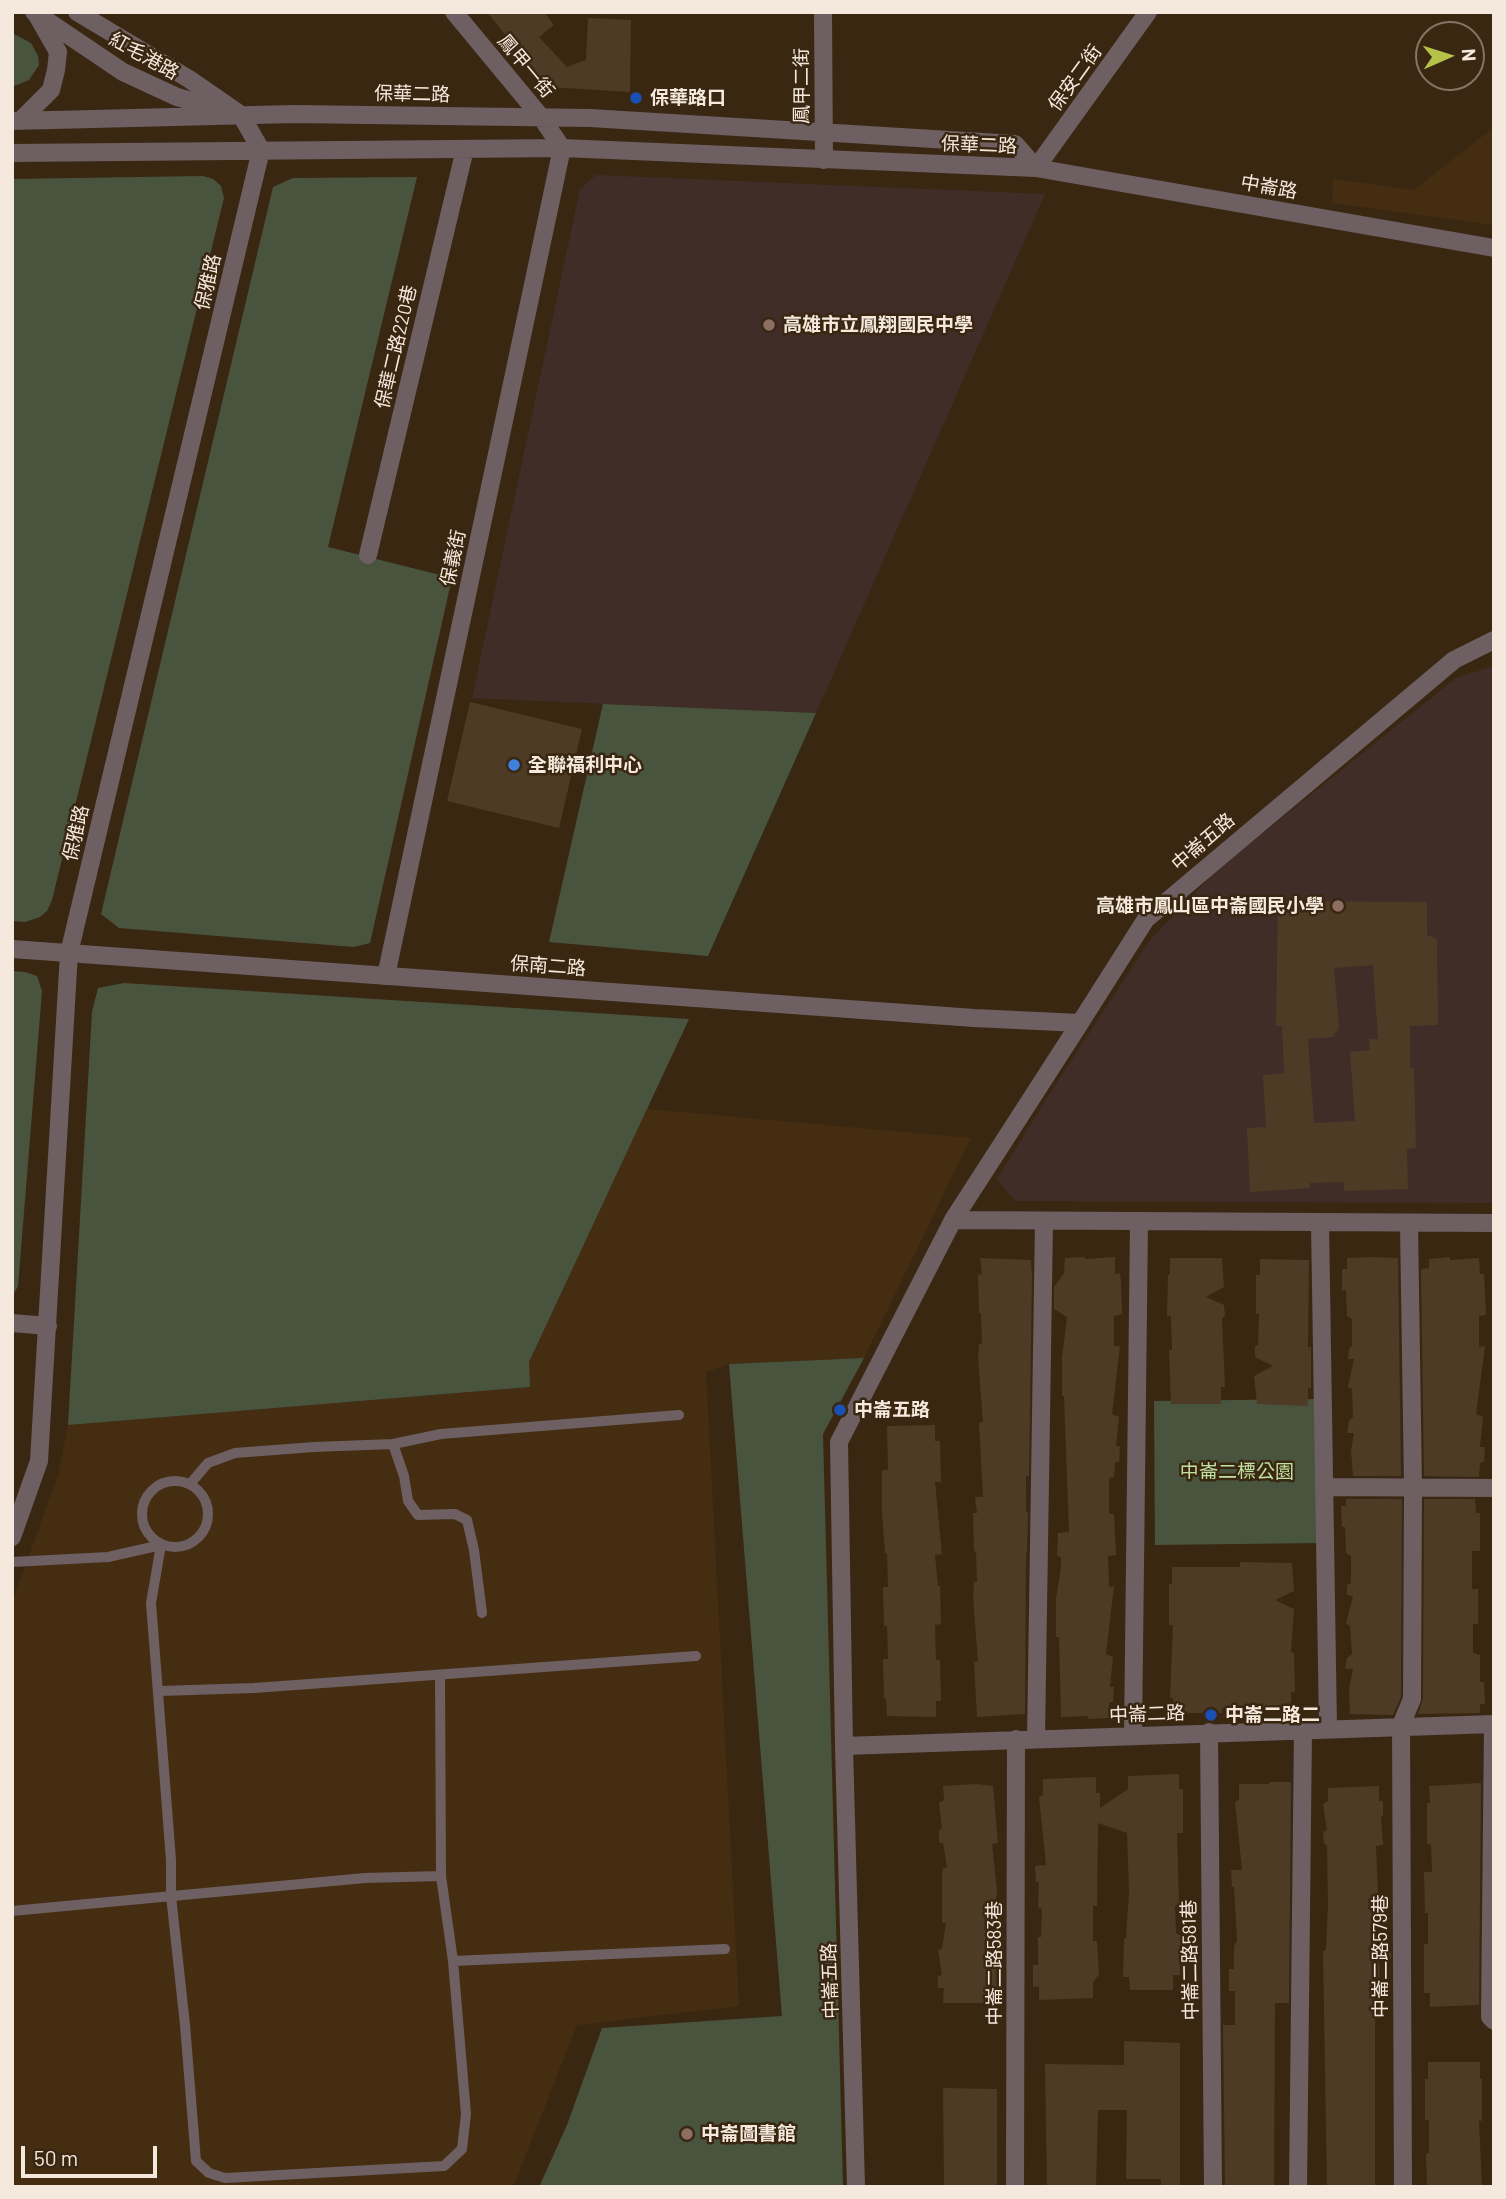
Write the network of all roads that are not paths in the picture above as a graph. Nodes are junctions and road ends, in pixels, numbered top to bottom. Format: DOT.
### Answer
graph roads {
  1 [pos="77,12"];
  2 [pos="454,12"];
  3 [pos="823,12"];
  4 [pos="1148,12"];
  5 [pos="35,13"];
  6 [pos="241,115"];
  7 [pos="541,117"];
  8 [pos="16,121"];
  9 [pos="824,133"];
  10 [pos="562,148"];
  11 [pos="465,149"];
  12 [pos="261,150"];
  13 [pos="12,153"];
  14 [pos="824,160"];
  15 [pos="1036,167"];
  16 [pos="1494,248"];
  17 [pos="368,555"];
  18 [pos="1494,640"];
  19 [pos="12,949"];
  20 [pos="69,953"];
  21 [pos="386,976"];
  22 [pos="1080,1023"];
  23 [pos="953,1220"];
  24 [pos="1044,1221"];
  25 [pos="1139,1222"];
  26 [pos="1320,1223"];
  27 [pos="1494,1223"];
  28 [pos="1409,1224"];
  29 [pos="12,1323"];
  30 [pos="48,1326"];
  31 [pos="678,1415"];
  32 [pos="393,1444"];
  33 [pos="190,1484"];
  34 [pos="1324,1487"];
  35 [pos="1413,1487"];
  36 [pos="1494,1488"];
  37 [pos="12,1537"];
  38 [pos="161,1545"];
  39 [pos="12,1562"];
  40 [pos="482,1613"];
  41 [pos="696,1656"];
  42 [pos="440,1675"];
  43 [pos="160,1690"];
  44 [pos="1494,1724"];
  45 [pos="1401,1726"];
  46 [pos="1328,1728"];
  47 [pos="1303,1729"];
  48 [pos="1209,1732"];
  49 [pos="1133,1735"];
  50 [pos="1036,1739"];
  51 [pos="1016,1740"];
  52 [pos="844,1746"];
  53 [pos="441,1876"];
  54 [pos="170,1896"];
  55 [pos="12,1911"];
  56 [pos="725,1949"];
  57 [pos="453,1961"];
  58 [pos="1494,2021"];
  59 [pos="856,2187"];
  60 [pos="1015,2187"];
  61 [pos="1213,2187"];
  62 [pos="1298,2187"];
  63 [pos="1403,2187"];
  1 -- 6 [label="street, 紅毛港路"];
  2 -- 7 [label="street, 鳳甲一街"];
  3 -- 9 [label="street, 鳳甲二街"];
  4 -- 15 [label="street, 保安二街"];
  5 -- 6 [label="street, 紅毛港路"];
  5 -- 8 [label="street, 紅毛港路"];
  6 -- 7 [label="street, 保華二路"];
  6 -- 8 [label="street, 保華二路"];
  6 -- 12 [label="street, 紅毛港路"];
  7 -- 9 [label="street, 保華二路"];
  7 -- 10 [label="street, 鳳甲一街"];
  9 -- 14 [label="street, 鳳甲二街"];
  9 -- 15 [label="street, 保華二路"];
  10 -- 11 [label="street, 保華二路"];
  10 -- 14 [label="street, 保華二路"];
  10 -- 21 [label="street, 保義街"];
  11 -- 12 [label="street, 保華二路"];
  11 -- 17 [label="street, 保華二路220巷"];
  12 -- 13 [label="street, 保華二路"];
  12 -- 20 [label="street, 保雅路"];
  14 -- 15 [label="street, 保華二路"];
  15 -- 16 [label="street, 中崙路"];
  18 -- 22 [label="street, 中崙五路"];
  19 -- 20 [label="street, 保南二路"];
  20 -- 21 [label="street, 保南二路"];
  20 -- 30 [label="street, 保雅路"];
  21 -- 22 [label="street, 保南二路"];
  22 -- 23 [label="street, 中崙五路"];
  23 -- 24 [label="street"];
  23 -- 52 [label="street, 中崙五路"];
  24 -- 25 [label="street"];
  24 -- 50 [label="street"];
  25 -- 26 [label="street"];
  25 -- 49 [label="street"];
  26 -- 28 [label="street"];
  26 -- 34 [label="street"];
  27 -- 28 [label="street"];
  28 -- 35 [label="street, 中崙二路579巷"];
  29 -- 30 [label="street"];
  30 -- 37 [label="street, 保雅路"];
  31 -- 32 [label="lane"];
  32 -- 33 [label="lane"];
  32 -- 40 [label="lane"];
  33 -- 38 [label="lane"];
  33 -- 38 [label="lane"];
  34 -- 35 [label="street"];
  34 -- 46 [label="street"];
  35 -- 36 [label="street"];
  35 -- 45 [label="street, 中崙二路579巷"];
  38 -- 39 [label="lane"];
  38 -- 43 [label="lane"];
  41 -- 42 [label="lane"];
  42 -- 43 [label="lane"];
  42 -- 53 [label="lane"];
  43 -- 54 [label="lane"];
  44 -- 45 [label="street, 中崙二路"];
  44 -- 58 [label="street"];
  45 -- 46 [label="street, 中崙二路"];
  45 -- 63 [label="street, 中崙二路579巷"];
  46 -- 47 [label="street, 中崙二路"];
  47 -- 48 [label="street, 中崙二路"];
  47 -- 62 [label="street"];
  48 -- 49 [label="street, 中崙二路"];
  48 -- 61 [label="street, 中崙二路581巷"];
  49 -- 50 [label="street, 中崙二路"];
  50 -- 51 [label="street, 中崙二路"];
  51 -- 52 [label="street, 中崙二路"];
  51 -- 60 [label="street, 中崙二路583巷"];
  52 -- 59 [label="street, 中崙五路"];
  53 -- 54 [label="lane"];
  53 -- 57 [label="lane"];
  54 -- 55 [label="lane"];
  54 -- 57 [label="lane"];
  56 -- 57 [label="lane"];
}
